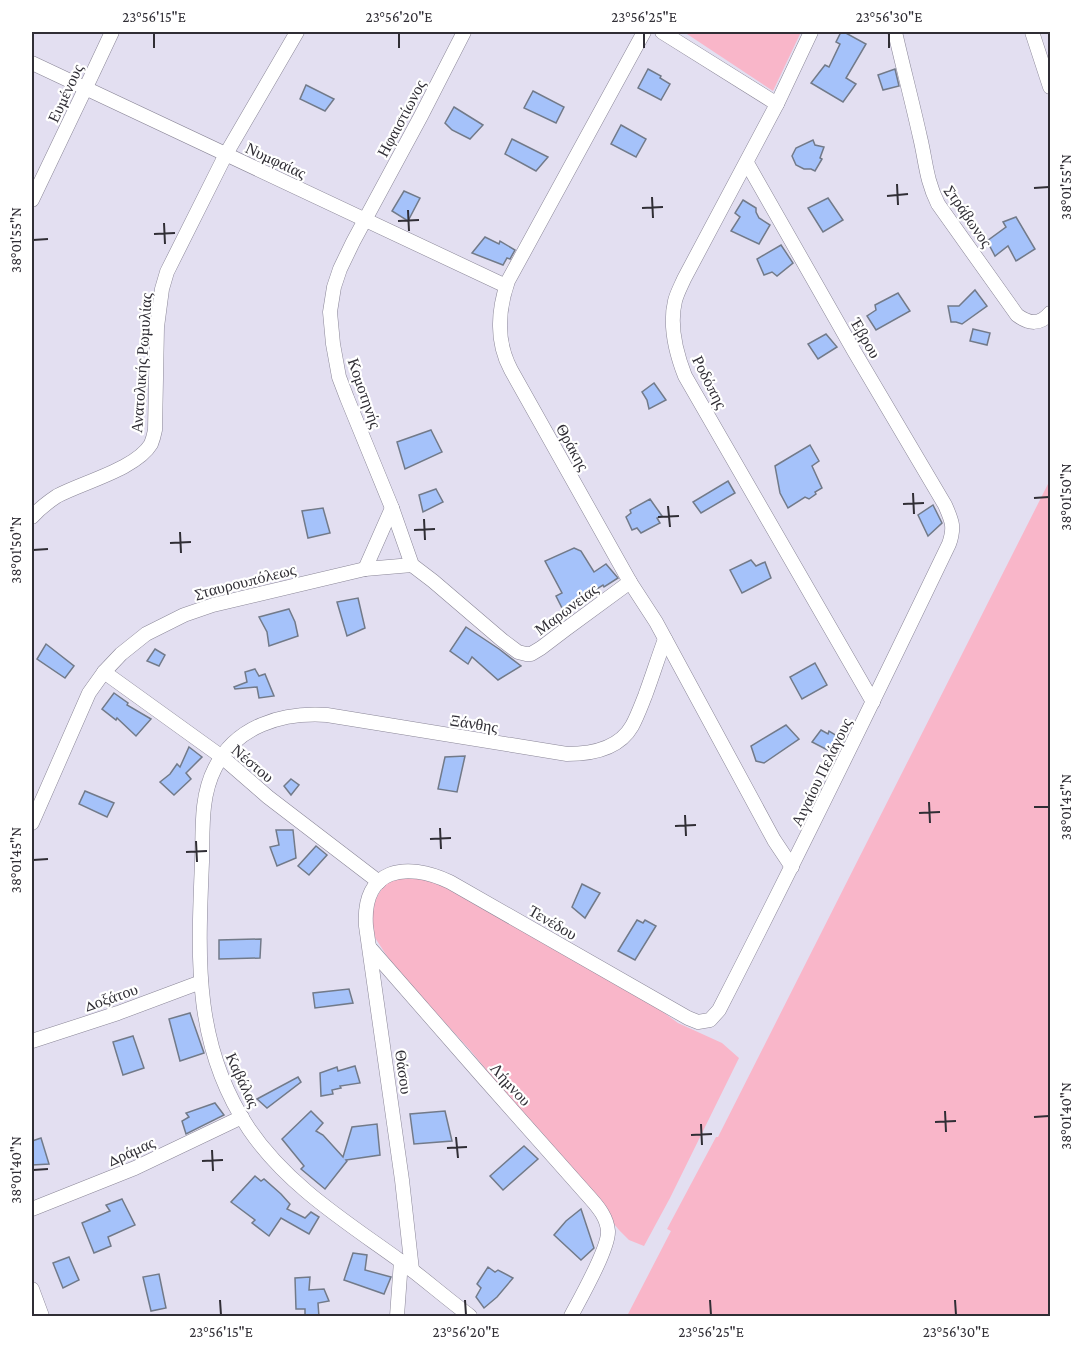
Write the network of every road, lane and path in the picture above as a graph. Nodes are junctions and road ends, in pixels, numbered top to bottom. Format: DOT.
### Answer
graph roads {
  1 [pos="112,32"];
  2 [pos="297,32"];
  3 [pos="464,32"];
  4 [pos="644,32"];
  5 [pos="662,32"];
  6 [pos="811,32"];
  7 [pos="895,32"];
  8 [pos="1032,32"];
  9 [pos="32,63"];
  10 [pos="1050,87"];
  11 [pos="86,89"];
  12 [pos="777,104"];
  13 [pos="226,154"];
  14 [pos="747,163"];
  15 [pos="32,200"];
  16 [pos="365,220"];
  17 [pos="506,286"];
  18 [pos="1045,318"];
  19 [pos="392,508"];
  20 [pos="32,517"];
  21 [pos="953,532"];
  22 [pos="411,565"];
  23 [pos="365,569"];
  24 [pos="630,582"];
  25 [pos="665,639"];
  26 [pos="104,672"];
  27 [pos="873,702"];
  28 [pos="222,758"];
  29 [pos="32,823"];
  30 [pos="792,867"];
  31 [pos="379,882"];
  32 [pos="370,948"];
  33 [pos="201,982"];
  34 [pos="708,1021"];
  35 [pos="32,1041"];
  36 [pos="242,1118"];
  37 [pos="32,1209"];
  38 [pos="407,1266"];
  39 [pos="32,1289"];
  40 [pos="42,1317"];
  41 [pos="398,1317"];
  42 [pos="470,1317"];
  43 [pos="571,1317"];
  1 -- 11 [label="street, Ευμένους"];
  2 -- 13 [label="street, Ανατολικής Ρωμυλίας"];
  3 -- 16 [label="street, Ηφαιστίωνος"];
  4 -- 17 [label="street, Θράκης"];
  5 -- 12 [label="street"];
  6 -- 12 [label="street, Ροδόπης"];
  7 -- 18 [label="street, Στράβωνος"];
  8 -- 10 [label="street"];
  9 -- 11 [label="street, Νυμφαίας"];
  11 -- 13 [label="street, Νυμφαίας"];
  11 -- 15 [label="street, Ευμένους"];
  12 -- 14 [label="street, Ροδόπης"];
  13 -- 16 [label="street, Νυμφαίας"];
  13 -- 20 [label="street, Ανατολικής Ρωμυλίας"];
  14 -- 21 [label="street, Έβρου"];
  14 -- 27 [label="street, Ροδόπης"];
  16 -- 17 [label="street, Νυμφαίας"];
  16 -- 19 [label="street, Κομοτηνής"];
  17 -- 24 [label="street, Θράκης"];
  19 -- 22 [label="street, Κομοτηνής"];
  19 -- 23 [label="street"];
  21 -- 27 [label="street, Αιγαίου Πελάγους"];
  22 -- 23 [label="street, Σταυρουπόλεως"];
  22 -- 24 [label="street, Μαρωνείας"];
  23 -- 26 [label="street, Σταυρουπόλεως"];
  24 -- 25 [label="street, Θράκης"];
  25 -- 28 [label="street, Ξάνθης"];
  25 -- 30 [label="street, Θράκης"];
  26 -- 28 [label="street, Νέστου"];
  26 -- 29 [label="street, Σταυρουπόλεως"];
  27 -- 30 [label="street, Αιγαίου Πελάγους"];
  28 -- 31 [label="street, Νέστου"];
  28 -- 33 [label="street, Καβάλας"];
  30 -- 34 [label="street, Αιγαίου Πελάγους"];
  31 -- 32 [label="street, Θάσου"];
  31 -- 34 [label="street, Τενέδου"];
  32 -- 38 [label="street, Θάσου"];
  32 -- 43 [label="street, Λήμνου"];
  33 -- 35 [label="street, Δοξάτου"];
  33 -- 36 [label="street, Καβάλας"];
  36 -- 37 [label="street, Δράμας"];
  36 -- 38 [label="street, Καβάλας"];
  38 -- 41 [label="street, Θάσου"];
  38 -- 42 [label="street, Καβάλας"];
  39 -- 40 [label="street"];
}
